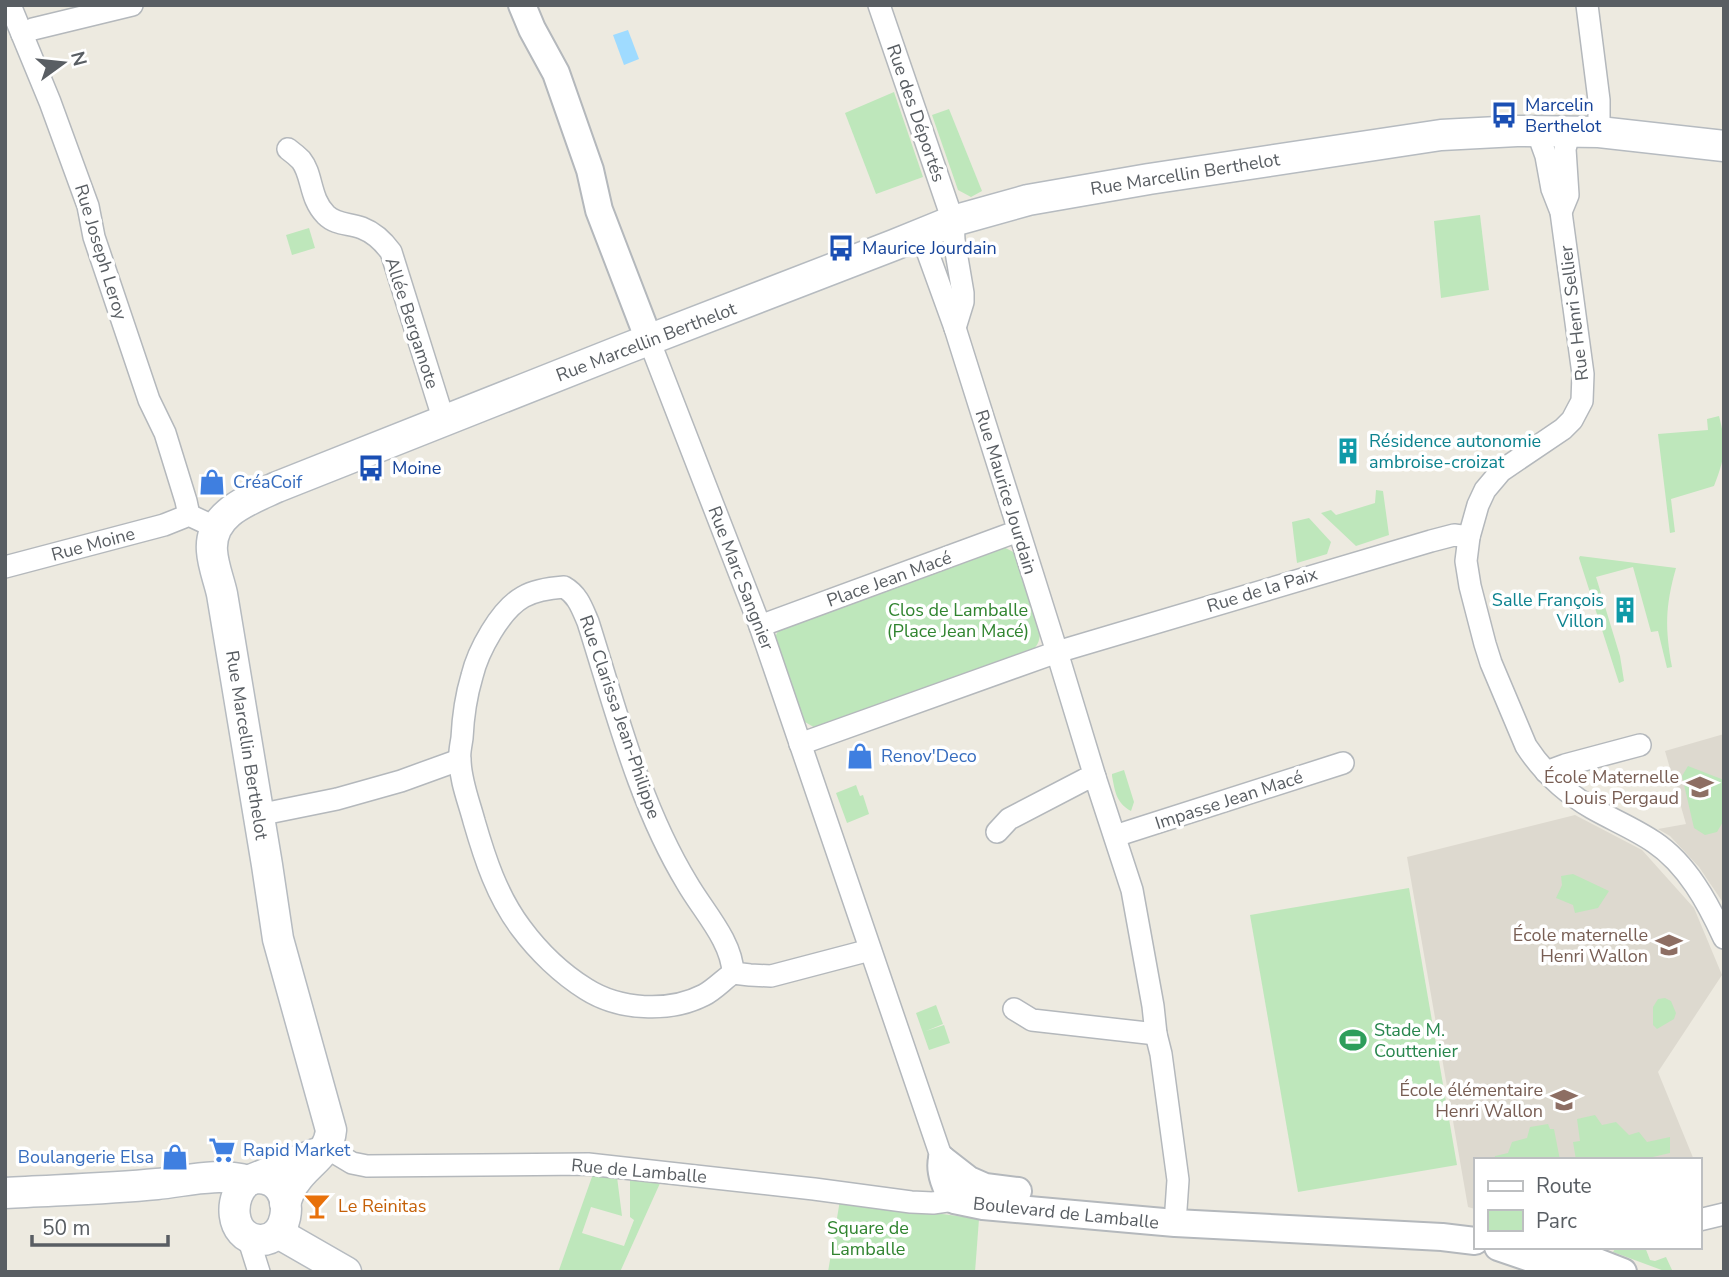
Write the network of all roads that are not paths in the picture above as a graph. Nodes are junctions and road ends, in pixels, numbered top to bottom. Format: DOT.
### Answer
graph roads {
  1 [pos="10,5"];
  2 [pos="132,5"];
  3 [pos="522,5"];
  4 [pos="878,5"];
  5 [pos="1587,5"];
  6 [pos="22,34"];
  7 [pos="1537,131"];
  8 [pos="1585,131"];
  9 [pos="1724,146"];
  10 [pos="288,149"];
  11 [pos="1561,212"];
  12 [pos="953,221"];
  13 [pos="921,234"];
  14 [pos="955,328"];
  15 [pos="649,340"];
  16 [pos="444,421"];
  17 [pos="185,511"];
  18 [pos="217,528"];
  19 [pos="1018,531"];
  20 [pos="1469,537"];
  21 [pos="5,568"];
  22 [pos="760,626"];
  23 [pos="1057,652"];
  24 [pos="800,744"];
  25 [pos="1640,745"];
  26 [pos="460,760"];
  27 [pos="1343,763"];
  28 [pos="1546,772"];
  29 [pos="1095,777"];
  30 [pos="258,815"];
  31 [pos="997,832"];
  32 [pos="1115,836"];
  33 [pos="1724,938"];
  34 [pos="870,950"];
  35 [pos="733,973"];
  36 [pos="1014,1009"];
  37 [pos="1156,1034"];
  38 [pos="326,1149"];
  39 [pos="942,1158"];
  40 [pos="253,1179"];
  41 [pos="157,1184"];
  42 [pos="5,1193"];
  43 [pos="954,1200"];
  44 [pos="285,1203"];
  45 [pos="234,1208"];
  46 [pos="1724,1214"];
  47 [pos="1176,1216"];
  48 [pos="1701,1220"];
  49 [pos="1474,1231"];
  50 [pos="265,1236"];
  51 [pos="1474,1241"];
  52 [pos="1511,1249"];
  53 [pos="1575,1259"];
  54 [pos="259,1272"];
  55 [pos="269,1272"];
  56 [pos="346,1272"];
  57 [pos="1623,1272"];
  1 -- 6 [label="street, Rue Joseph Leroy"];
  2 -- 6 [label="street"];
  3 -- 15 [label="street, Rue Marc Sangnier"];
  4 -- 12 [label="street, Rue des Déportés"];
  5 -- 8 [label="street, Rue Henri Sellier"];
  6 -- 17 [label="street, Rue Joseph Leroy"];
  7 -- 8 [label="main road, Rue Marcellin Berthelot"];
  7 -- 11 [label="street, Rue Henri Sellier"];
  7 -- 12 [label="main road, Rue Marcellin Berthelot"];
  8 -- 9 [label="main road, Rue Marcellin Berthelot"];
  8 -- 11 [label="street, Rue Henri Sellier"];
  10 -- 16 [label="street, Allée Bergamote"];
  11 -- 20 [label="street, Rue Henri Sellier"];
  12 -- 13 [label="main road, Rue Marcellin Berthelot"];
  12 -- 14 [label="street"];
  13 -- 14 [label="street, Rue Maurice Jourdain"];
  13 -- 15 [label="main road, Rue Marcellin Berthelot"];
  14 -- 19 [label="street, Rue Maurice Jourdain"];
  15 -- 16 [label="main road, Rue Marcellin Berthelot"];
  15 -- 22 [label="street, Rue Marc Sangnier"];
  16 -- 18 [label="main road, Rue Marcellin Berthelot"];
  17 -- 18 [label="street"];
  17 -- 21 [label="street, Rue Moine"];
  18 -- 30 [label="main road, Rue Marcellin Berthelot"];
  19 -- 22 [label="street, Place Jean Macé"];
  19 -- 23 [label="street, Rue Maurice Jourdain"];
  20 -- 23 [label="street, Rue de la Paix"];
  20 -- 28 [label="street, Rue Henri Sellier"];
  22 -- 24 [label="street, Rue Marc Sangnier"];
  23 -- 24 [label="street"];
  23 -- 29 [label="street, Rue Maurice Jourdain"];
  24 -- 34 [label="street, Rue Marc Sangnier"];
  25 -- 28 [label="street"];
  26 -- 30 [label="street"];
  26 -- 35 [label="street, Rue Clarissa Jean-Philippe"];
  26 -- 35 [label="street, Rue Clarissa Jean-Philippe"];
  27 -- 32 [label="street, Impasse Jean Macé"];
  28 -- 33 [label="street, Rue Henri Sellier"];
  29 -- 31 [label="street"];
  29 -- 32 [label="street, Rue Maurice Jourdain"];
  30 -- 38 [label="main road, Rue Marcellin Berthelot"];
  32 -- 37 [label="street, Rue Maurice Jourdain"];
  34 -- 35 [label="street"];
  34 -- 39 [label="street, Rue Marc Sangnier"];
  36 -- 37 [label="street"];
  37 -- 47 [label="street, Rue Maurice Jourdain"];
  38 -- 40 [label="main road"];
  38 -- 43 [label="street, Rue de Lamballe"];
  38 -- 44 [label="main road"];
  39 -- 43 [label="street, Boulevard de Lamballe"];
  39 -- 47 [label="street, Boulevard de Lamballe"];
  40 -- 41 [label="main road"];
  40 -- 44 [label="main road"];
  40 -- 45 [label="main road"];
  41 -- 42 [label="main road"];
  41 -- 45 [label="main road"];
  43 -- 47 [label="street, Boulevard de Lamballe"];
  44 -- 50 [label="main road"];
  45 -- 50 [label="main road"];
  46 -- 48 [label="street"];
  47 -- 49 [label="street, Boulevard de Lamballe"];
  47 -- 51 [label="street, Boulevard de Lamballe"];
  50 -- 54 [label="street"];
  50 -- 55 [label="street"];
  50 -- 56 [label="main road"];
  52 -- 53 [label="street"];
  53 -- 57 [label="street"];
}
